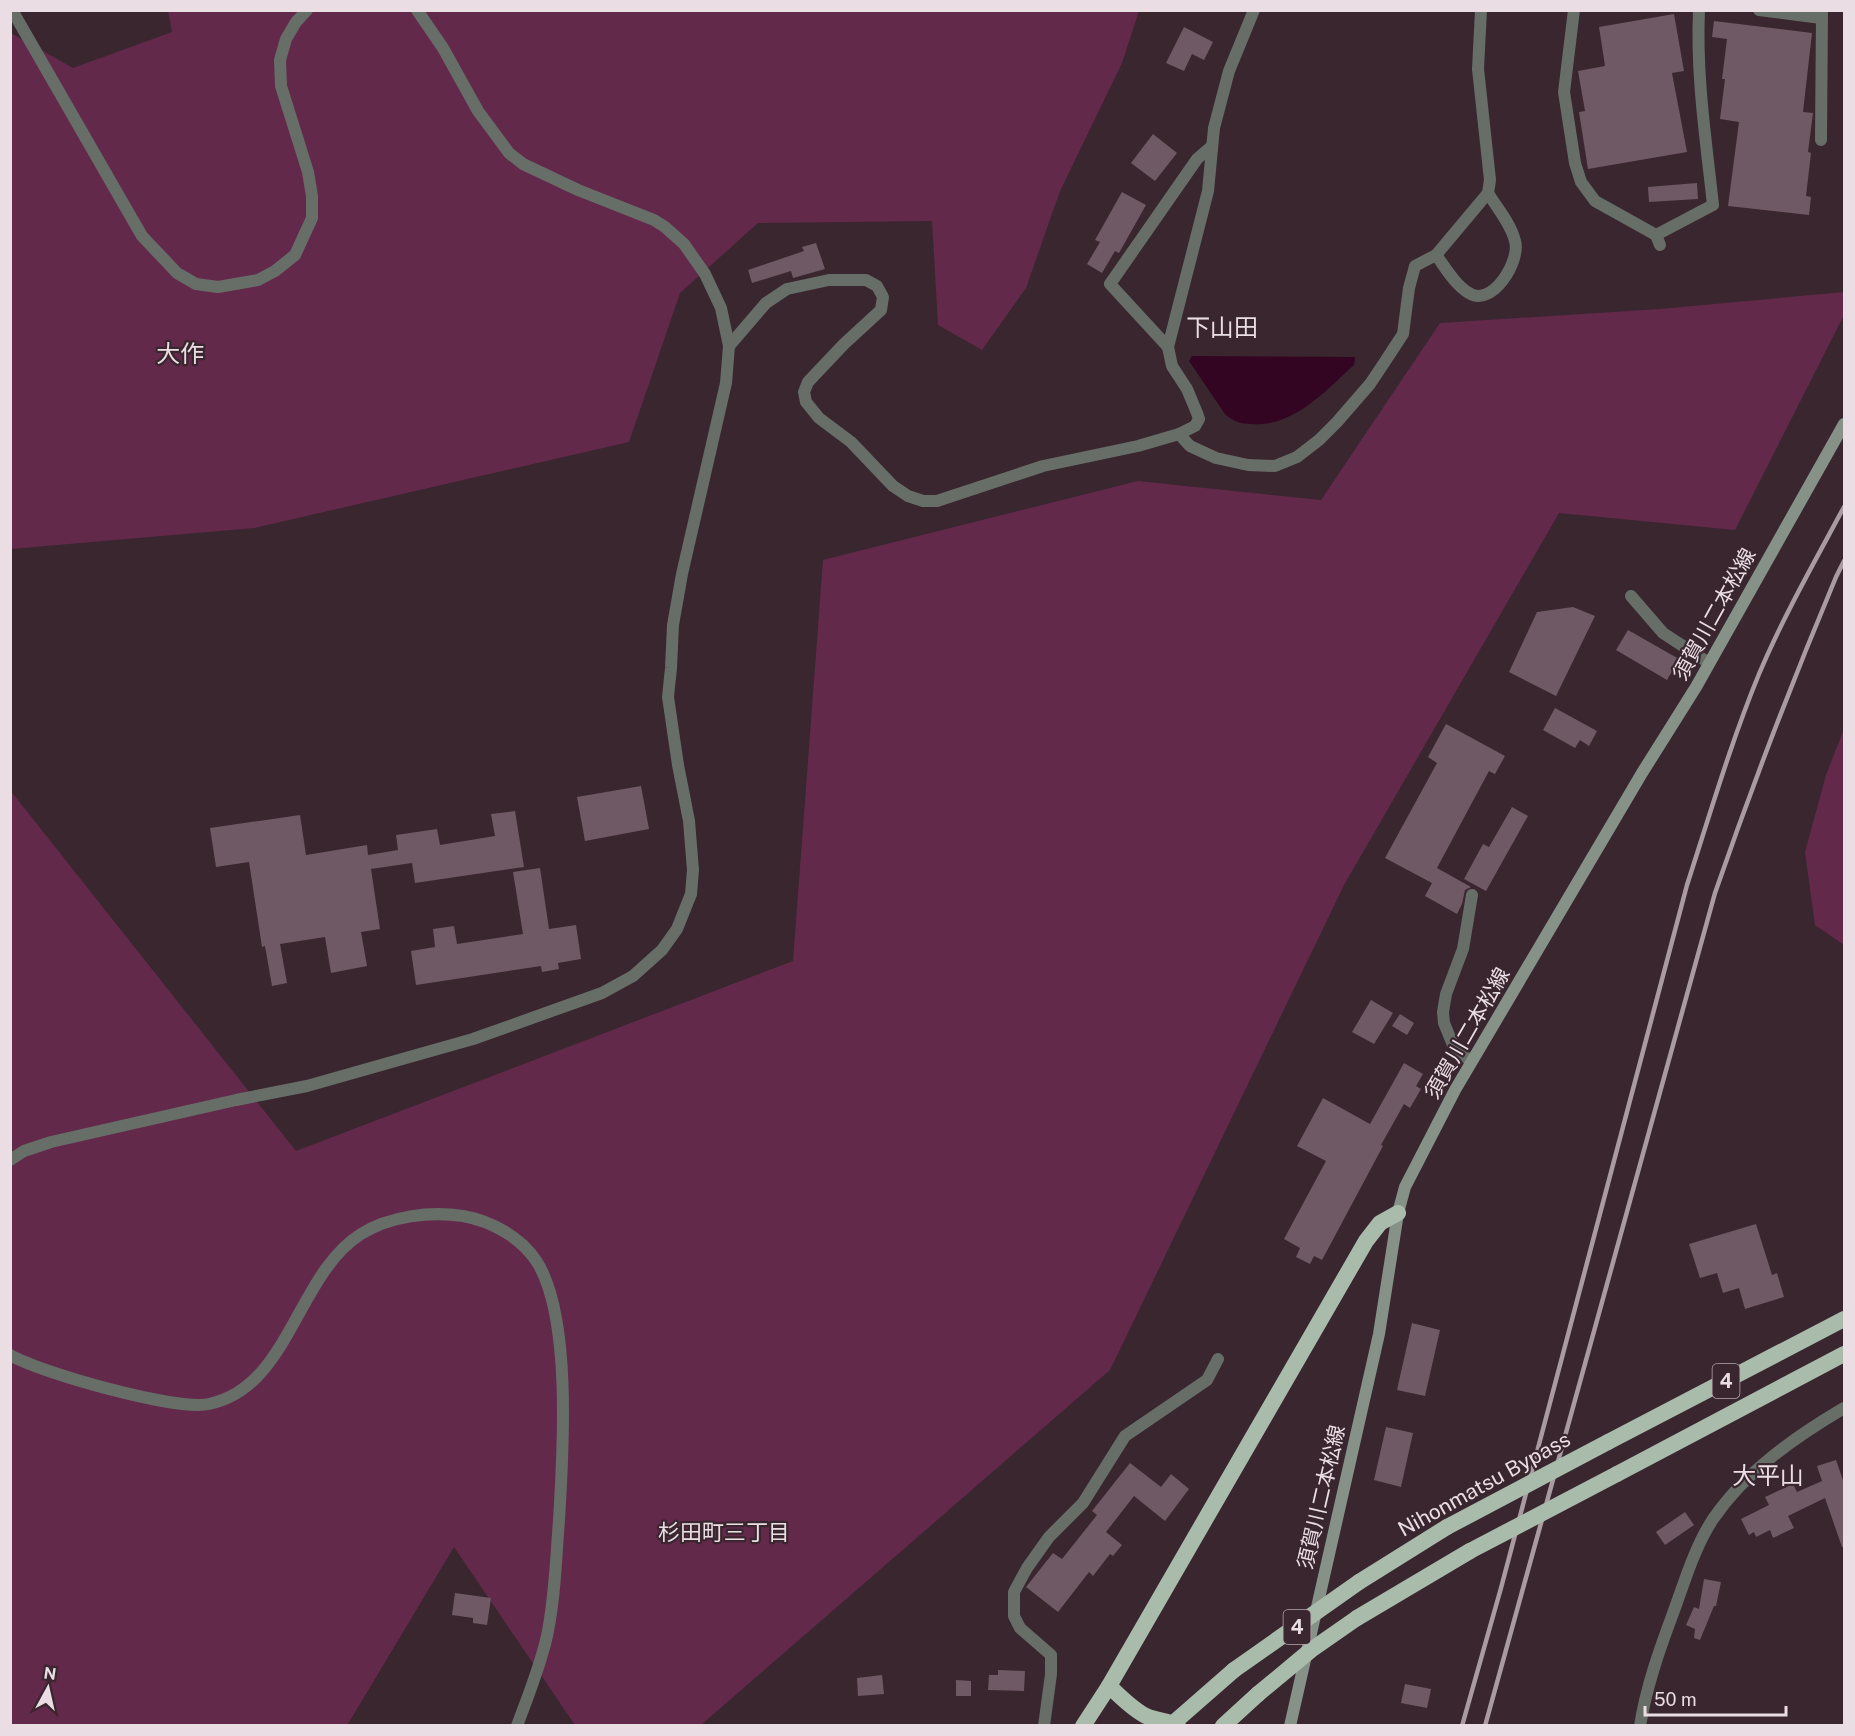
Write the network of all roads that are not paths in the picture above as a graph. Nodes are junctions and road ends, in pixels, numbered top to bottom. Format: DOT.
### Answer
graph roads {
  1 [pos="12,10"];
  2 [pos="307,10"];
  3 [pos="417,10"];
  4 [pos="1254,10"];
  5 [pos="1574,10"];
  6 [pos="1699,10"];
  7 [pos="1759,10"];
  8 [pos="1485,12"];
  9 [pos="1822,14"];
  10 [pos="1821,140"];
  11 [pos="1212,146"];
  12 [pos="1488,193"];
  13 [pos="1436,255"];
  14 [pos="729,346"];
  15 [pos="1168,347"];
  16 [pos="1845,424"];
  17 [pos="1179,434"];
  18 [pos="1631,596"];
  19 [pos="1709,663"];
  20 [pos="1472,895"];
  21 [pos="1471,1062"];
  22 [pos="10,1160"];
  23 [pos="1398,1213"];
  24 [pos="1845,1320"];
  25 [pos="1845,1354"];
  26 [pos="10,1355"];
  27 [pos="1218,1359"];
  28 [pos="1845,1408"];
  29 [pos="1109,1686"];
  30 [pos="1174,1724"];
  31 [pos="517,1725"];
  32 [pos="1044,1725"];
  33 [pos="1083,1725"];
  34 [pos="1223,1725"];
  35 [pos="1290,1725"];
  36 [pos="1640,1725"];
  1 -- 2 [label="street"];
  3 -- 14 [label="street"];
  4 -- 11 [label="street"];
  5 -- 6 [label="street"];
  7 -- 9 [label="street"];
  8 -- 12 [label="street"];
  9 -- 10 [label="street"];
  11 -- 15 [label="street"];
  11 -- 15 [label="street"];
  12 -- 13 [label="street"];
  12 -- 13 [label="street"];
  13 -- 17 [label="street"];
  14 -- 17 [label="street"];
  14 -- 22 [label="street"];
  15 -- 17 [label="street"];
  16 -- 19 [label="main road, 須賀川二本松線"];
  18 -- 19 [label="street"];
  19 -- 21 [label="main road, 須賀川二本松線"];
  20 -- 21 [label="street"];
  21 -- 23 [label="main road, 須賀川二本松線"];
  23 -- 29 [label="highway"];
  23 -- 35 [label="main road, 須賀川二本松線"];
  24 -- 30 [label="highway, Nihonmatsu Bypass / 4, bridge"];
  25 -- 34 [label="highway, 4, bridge"];
  26 -- 31 [label="street"];
  27 -- 32 [label="street"];
  28 -- 36 [label="street"];
  29 -- 30 [label="highway"];
  29 -- 33 [label="highway"];
}
